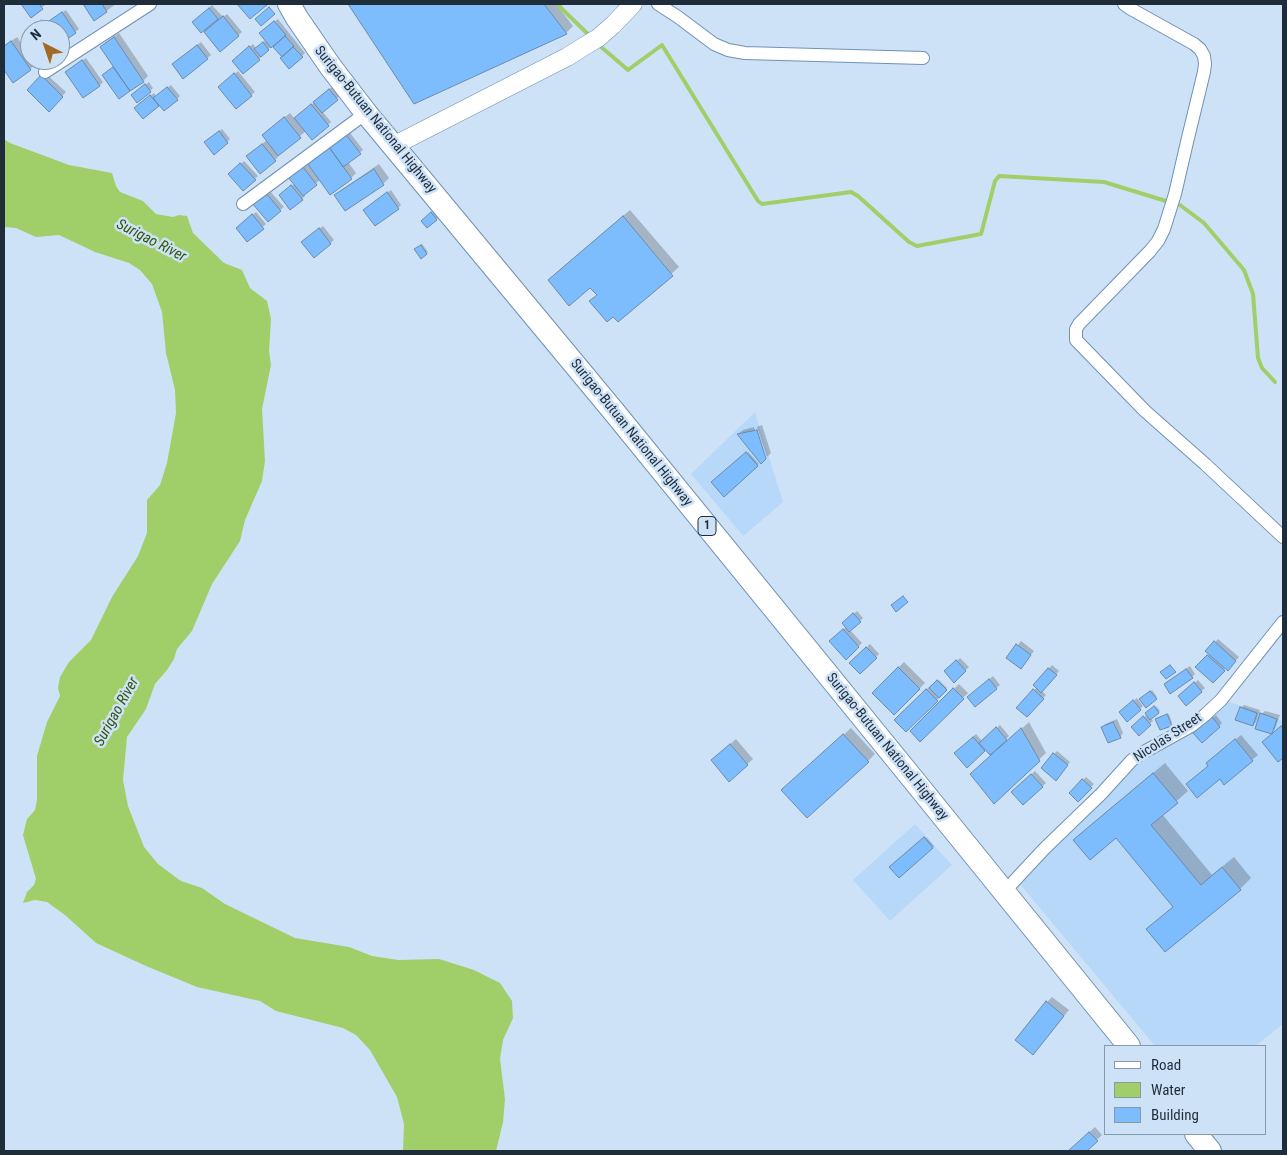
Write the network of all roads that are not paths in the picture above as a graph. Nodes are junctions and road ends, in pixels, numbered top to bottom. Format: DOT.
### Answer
graph roads {
  1 [pos="150,4"];
  2 [pos="289,4"];
  3 [pos="633,4"];
  4 [pos="658,4"];
  5 [pos="1124,4"];
  6 [pos="923,58"];
  7 [pos="45,72"];
  8 [pos="366,113"];
  9 [pos="393,146"];
  10 [pos="243,204"];
  11 [pos="1283,537"];
  12 [pos="1283,622"];
  13 [pos="1004,892"];
  14 [pos="1127,1045"];
  15 [pos="1197,1135"];
  16 [pos="1210,1151"];
  1 -- 7 [label="street"];
  2 -- 8 [label="highway, Surigao-Butuan National Highway / 1"];
  3 -- 9 [label="street"];
  4 -- 6 [label="street"];
  5 -- 11 [label="street"];
  8 -- 9 [label="highway, Surigao-Butuan National Highway / 1"];
  8 -- 10 [label="street"];
  9 -- 13 [label="highway, Surigao-Butuan National Highway / 1"];
  12 -- 13 [label="street, Nicolas Street"];
  13 -- 14 [label="highway, Surigao-Butuan National Highway / 1"];
  15 -- 16 [label="highway"];
}
